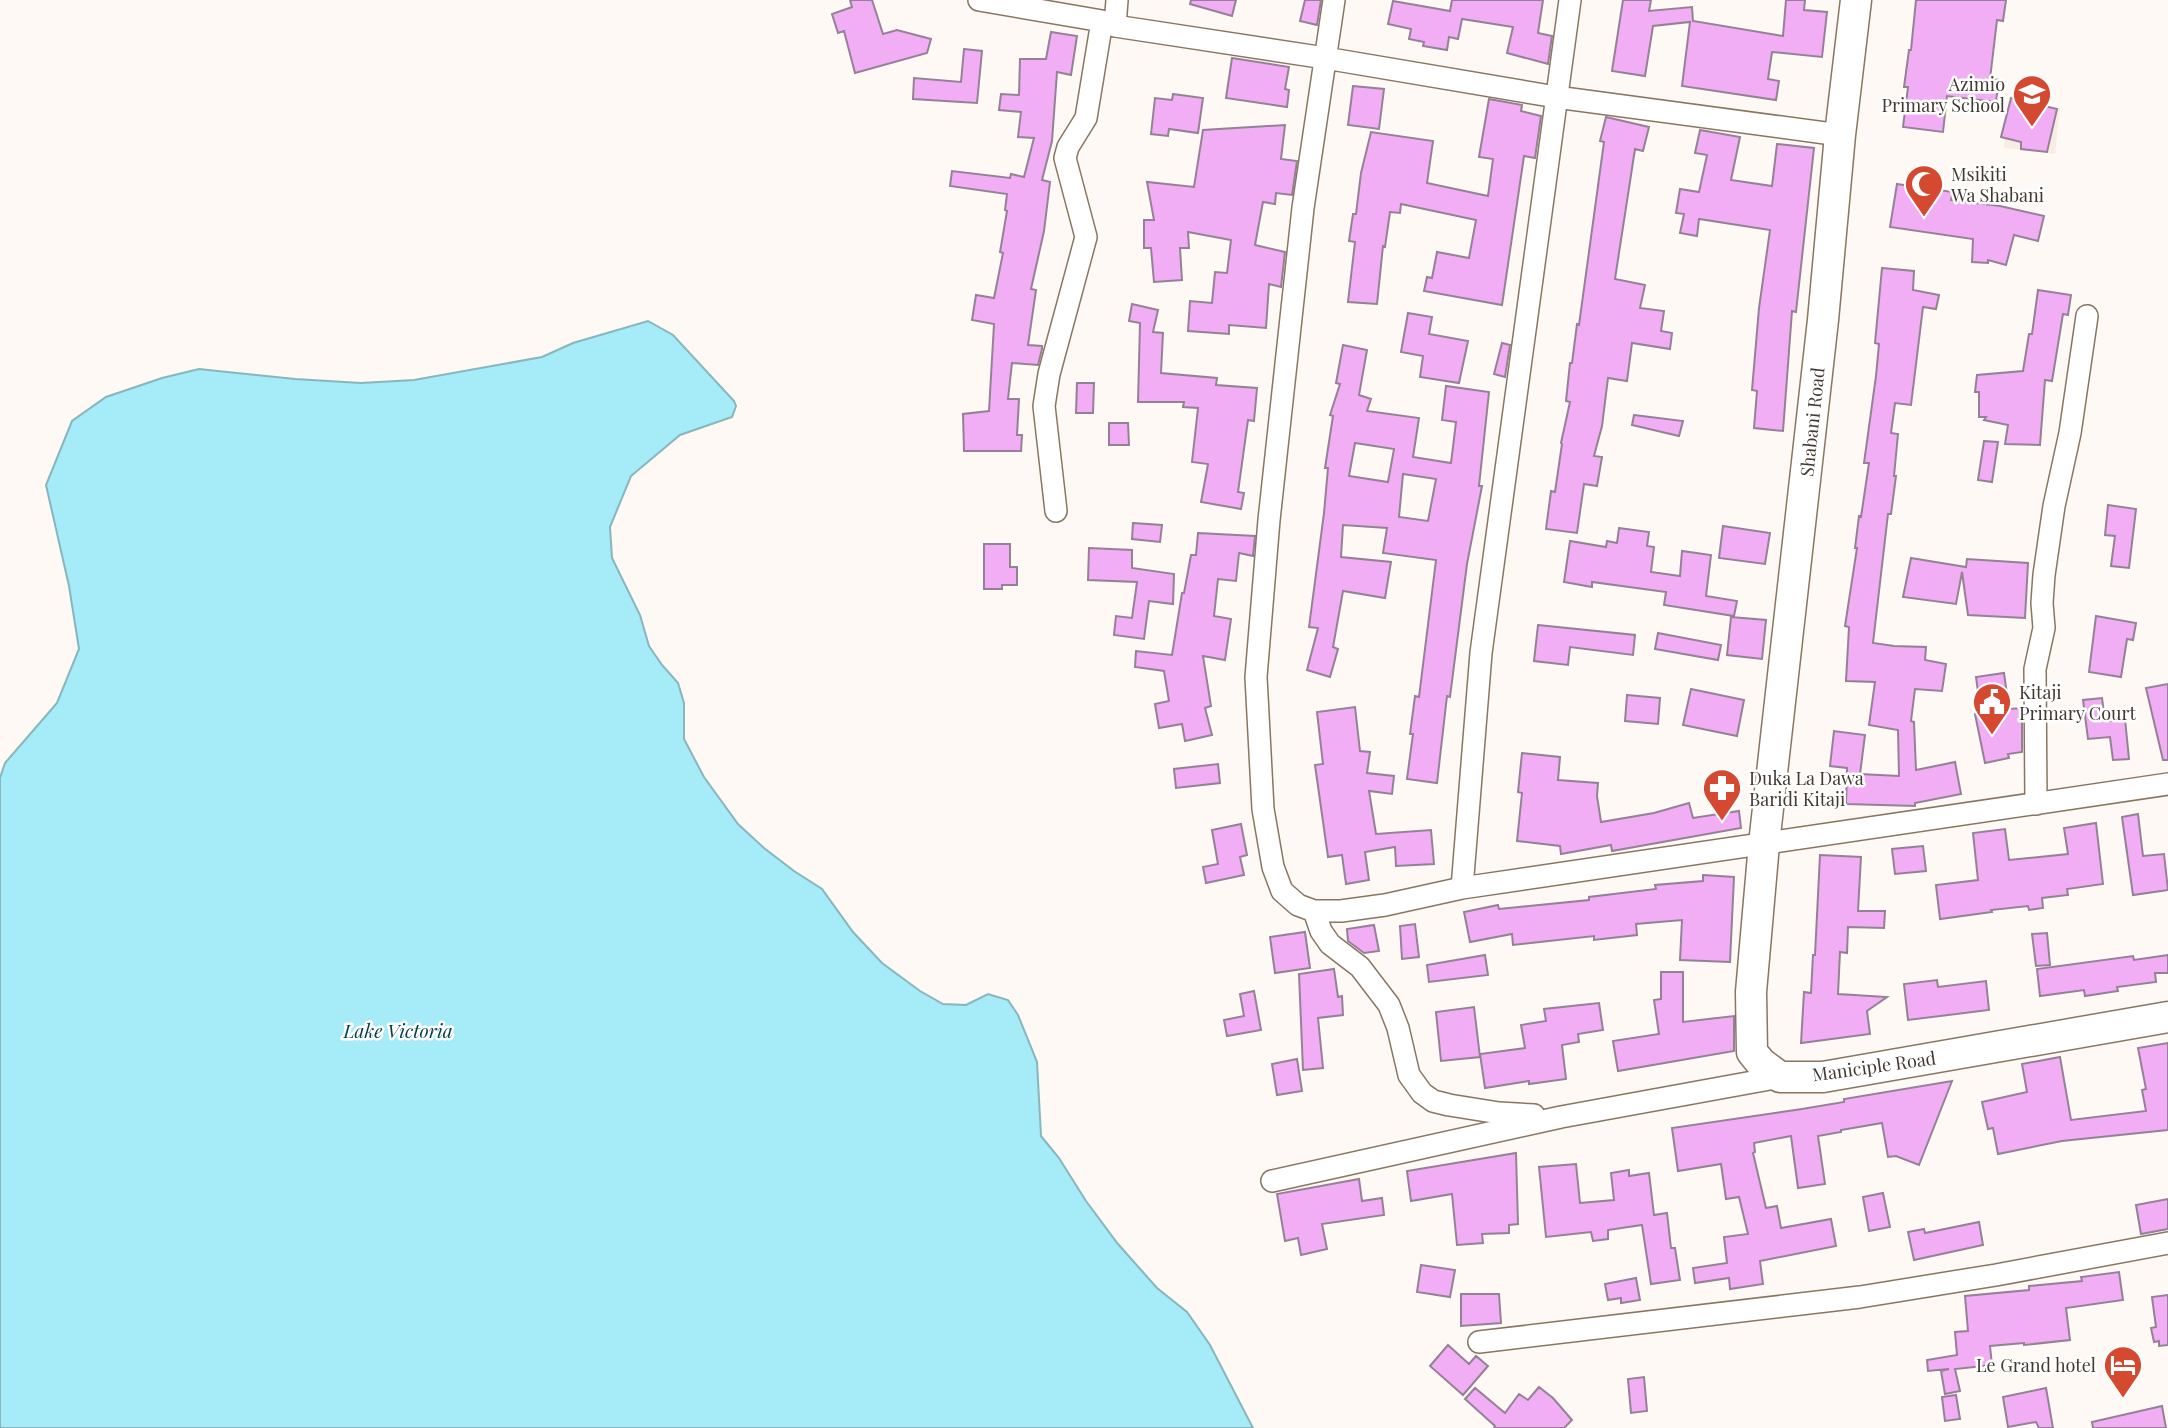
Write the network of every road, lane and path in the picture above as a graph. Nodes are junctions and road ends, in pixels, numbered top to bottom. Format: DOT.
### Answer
graph roads {
  1 [pos="979,0"];
  2 [pos="1117,0"];
  3 [pos="1334,0"];
  4 [pos="1570,0"];
  5 [pos="1856,0"];
  6 [pos="1108,24"];
  7 [pos="1325,58"];
  8 [pos="1556,97"];
  9 [pos="1840,135"];
  10 [pos="2087,316"];
  11 [pos="1056,512"];
  12 [pos="2168,784"];
  13 [pos="2036,804"];
  14 [pos="1764,844"];
  15 [pos="1462,888"];
  16 [pos="1314,911"];
  17 [pos="2168,1017"];
  18 [pos="1780,1077"];
  19 [pos="1561,1117"];
  20 [pos="1272,1181"];
  21 [pos="2168,1243"];
  22 [pos="1479,1342"];
  1 -- 6 [label="street"];
  2 -- 6 [label="street"];
  3 -- 7 [label="street"];
  4 -- 8 [label="street"];
  5 -- 9 [label="street, Shabani Road"];
  6 -- 7 [label="street"];
  6 -- 11 [label="street"];
  7 -- 8 [label="street"];
  7 -- 16 [label="street"];
  8 -- 9 [label="street"];
  8 -- 15 [label="street"];
  9 -- 14 [label="street, Shabani Road"];
  10 -- 13 [label="street"];
  12 -- 13 [label="street"];
  13 -- 14 [label="street"];
  14 -- 15 [label="street"];
  14 -- 18 [label="street"];
  15 -- 16 [label="street"];
  16 -- 19 [label="street"];
  17 -- 18 [label="street, Maniciple Road"];
  18 -- 19 [label="street"];
  19 -- 20 [label="street"];
  21 -- 22 [label="street"];
}
